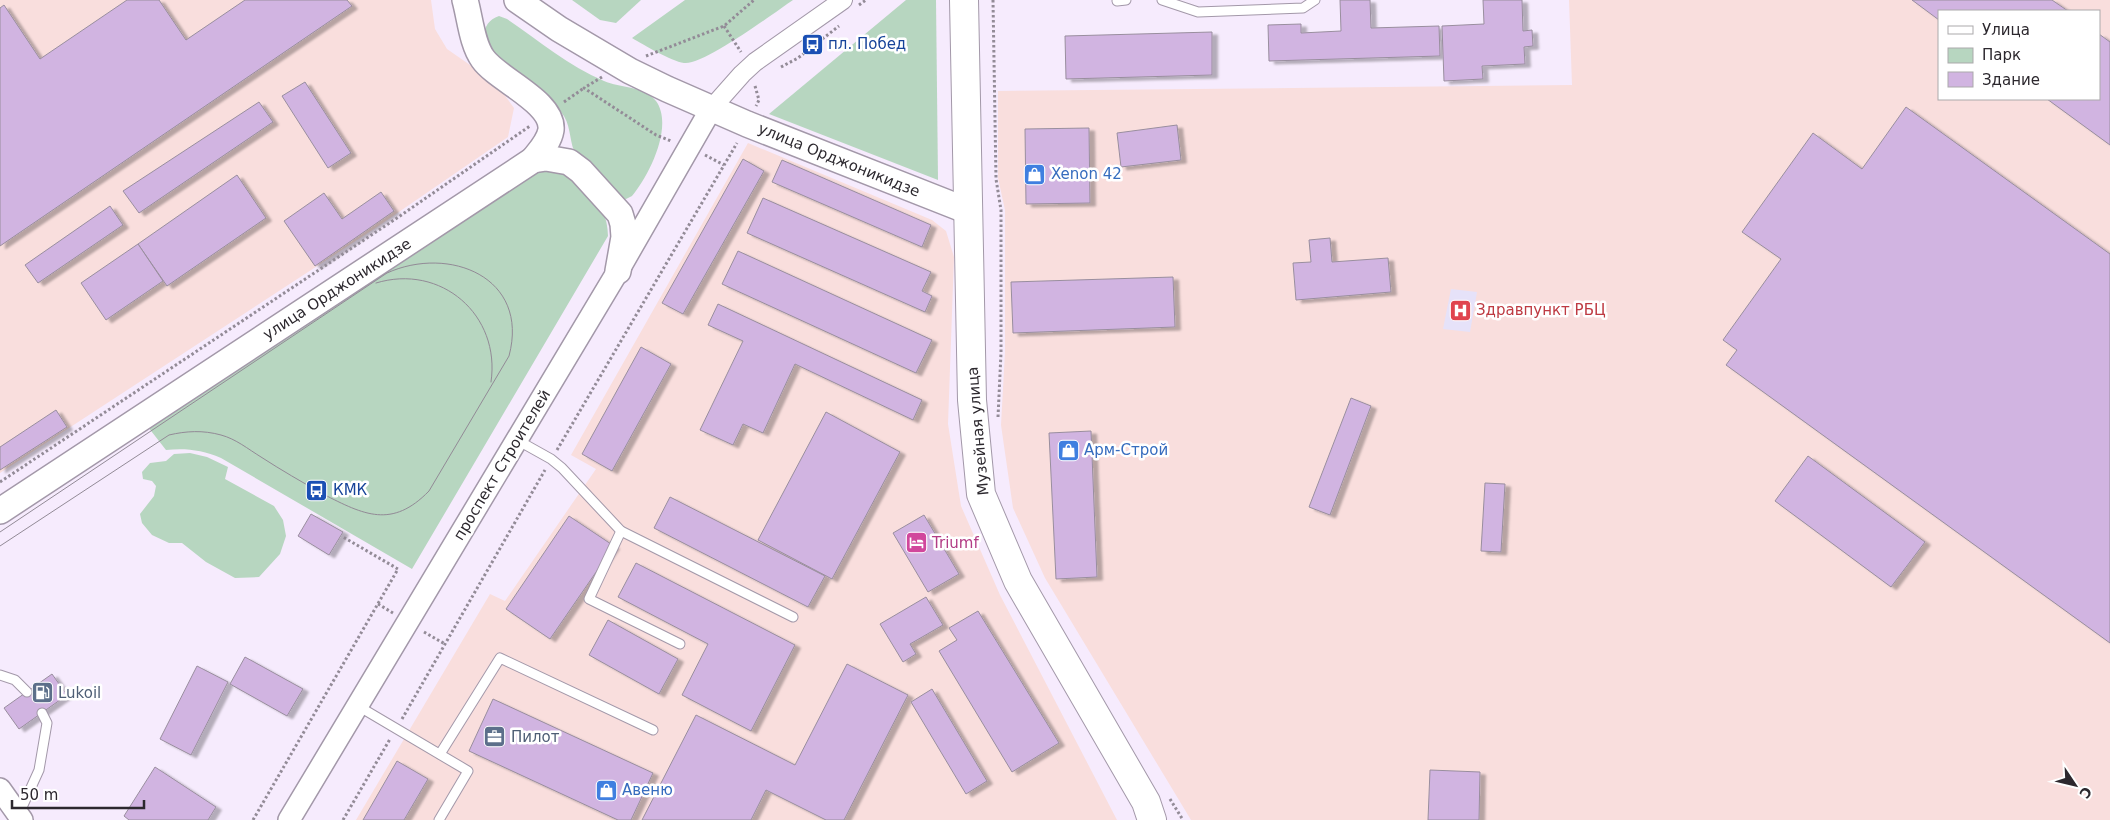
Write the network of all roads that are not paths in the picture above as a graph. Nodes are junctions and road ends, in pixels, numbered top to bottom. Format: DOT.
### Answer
graph roads {
  1 [pos="465,0"];
  2 [pos="517,0"];
  3 [pos="964,0"];
  4 [pos="1162,0"];
  5 [pos="1315,0"];
  6 [pos="848,5"];
  7 [pos="711,109"];
  8 [pos="533,160"];
  9 [pos="968,211"];
  10 [pos="618,271"];
  11 [pos="517,440"];
  12 [pos="0,511"];
  13 [pos="621,531"];
  14 [pos="793,616"];
  15 [pos="680,644"];
  16 [pos="0,675"];
  17 [pos="27,692"];
  18 [pos="358,706"];
  19 [pos="42,713"];
  20 [pos="653,730"];
  21 [pos="440,754"];
  22 [pos="0,790"];
  23 [pos="20,817"];
  24 [pos="290,820"];
  25 [pos="439,820"];
  26 [pos="1152,820"];
  1 -- 8 [label="main road"];
  2 -- 7 [label="main road, улица Орджоникидзе"];
  3 -- 9 [label="main road, Музейная улица"];
  4 -- 5 [label="lane"];
  6 -- 7 [label="street"];
  7 -- 9 [label="main road, улица Орджоникидзе"];
  7 -- 10 [label="street, проспект Строителей"];
  8 -- 10 [label="main road"];
  8 -- 12 [label="main road, улица Орджоникидзе"];
  9 -- 26 [label="main road, Музейная улица"];
  10 -- 11 [label="street, проспект Строителей"];
  11 -- 13 [label="lane"];
  11 -- 18 [label="street, проспект Строителей"];
  13 -- 14 [label="lane"];
  13 -- 15 [label="lane"];
  16 -- 17 [label="lane"];
  18 -- 21 [label="lane"];
  18 -- 24 [label="street, проспект Строителей"];
  19 -- 23 [label="lane"];
  20 -- 21 [label="lane"];
  21 -- 25 [label="lane"];
  22 -- 23 [label="street"];
}
